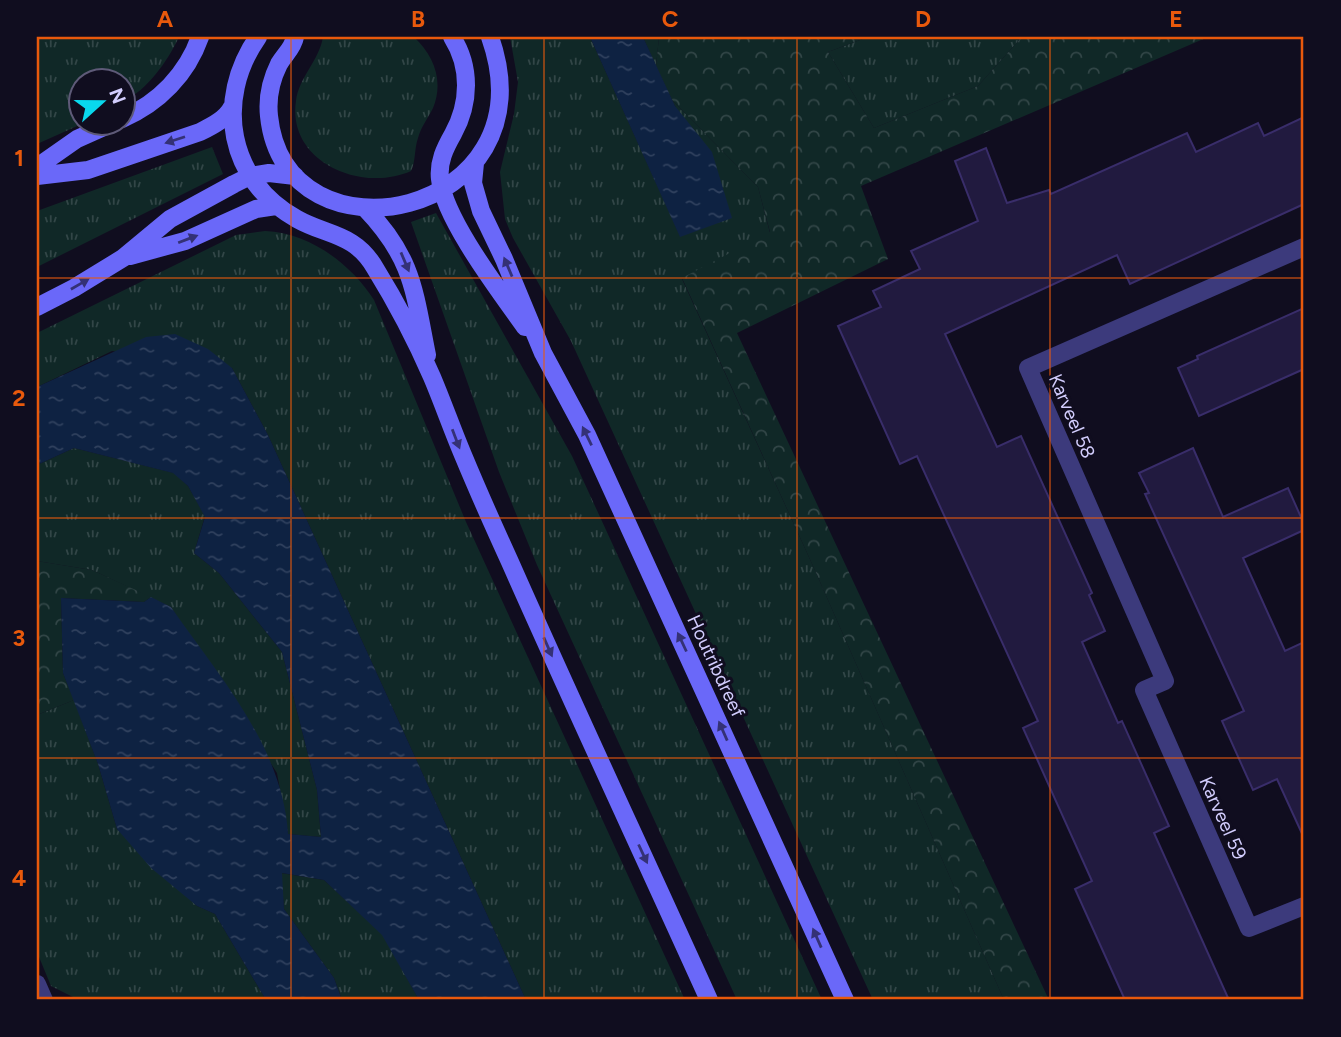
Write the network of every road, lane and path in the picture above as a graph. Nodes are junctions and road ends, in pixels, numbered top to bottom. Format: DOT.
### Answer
graph roads {
  1 [pos="200,37"];
  2 [pos="258,37"];
  3 [pos="295,37"];
  4 [pos="452,37"];
  5 [pos="490,37"];
  6 [pos="232,107"];
  7 [pos="136,113"];
  8 [pos="84,136"];
  9 [pos="475,163"];
  10 [pos="37,167"];
  11 [pos="37,176"];
  12 [pos="250,176"];
  13 [pos="295,176"];
  14 [pos="442,190"];
  15 [pos="276,206"];
  16 [pos="365,208"];
  17 [pos="1304,247"];
  18 [pos="123,258"];
  19 [pos="37,307"];
  20 [pos="543,353"];
  21 [pos="431,375"];
  22 [pos="1165,681"];
  23 [pos="1304,906"];
  24 [pos="37,984"];
  25 [pos="44,1000"];
  26 [pos="709,1000"];
  27 [pos="845,1000"];
  1 -- 7 [label="main road"];
  2 -- 6 [label="main road"];
  3 -- 13 [label="main road"];
  4 -- 14 [label="main road"];
  5 -- 9 [label="main road"];
  6 -- 11 [label="main road, one-way"];
  6 -- 12 [label="main road"];
  8 -- 10 [label="main road"];
  9 -- 14 [label="main road"];
  20 -- 9 [label="main road, Houtribdreef, one-way"];
  12 -- 13 [label="main road"];
  12 -- 15 [label="main road"];
  12 -- 18 [label="main road"];
  13 -- 16 [label="main road"];
  14 -- 16 [label="main road"];
  14 -- 20 [label="main road, Houtribdreef"];
  18 -- 15 [label="main road, one-way"];
  15 -- 21 [label="main road"];
  16 -- 21 [label="main road, one-way"];
  17 -- 22 [label="street, Karveel 58"];
  19 -- 18 [label="main road, one-way"];
  27 -- 20 [label="main road, Houtribdreef, one-way"];
  21 -- 26 [label="main road, one-way"];
  22 -- 23 [label="street, Karveel 59"];
  24 -- 25 [label="street"];
}
